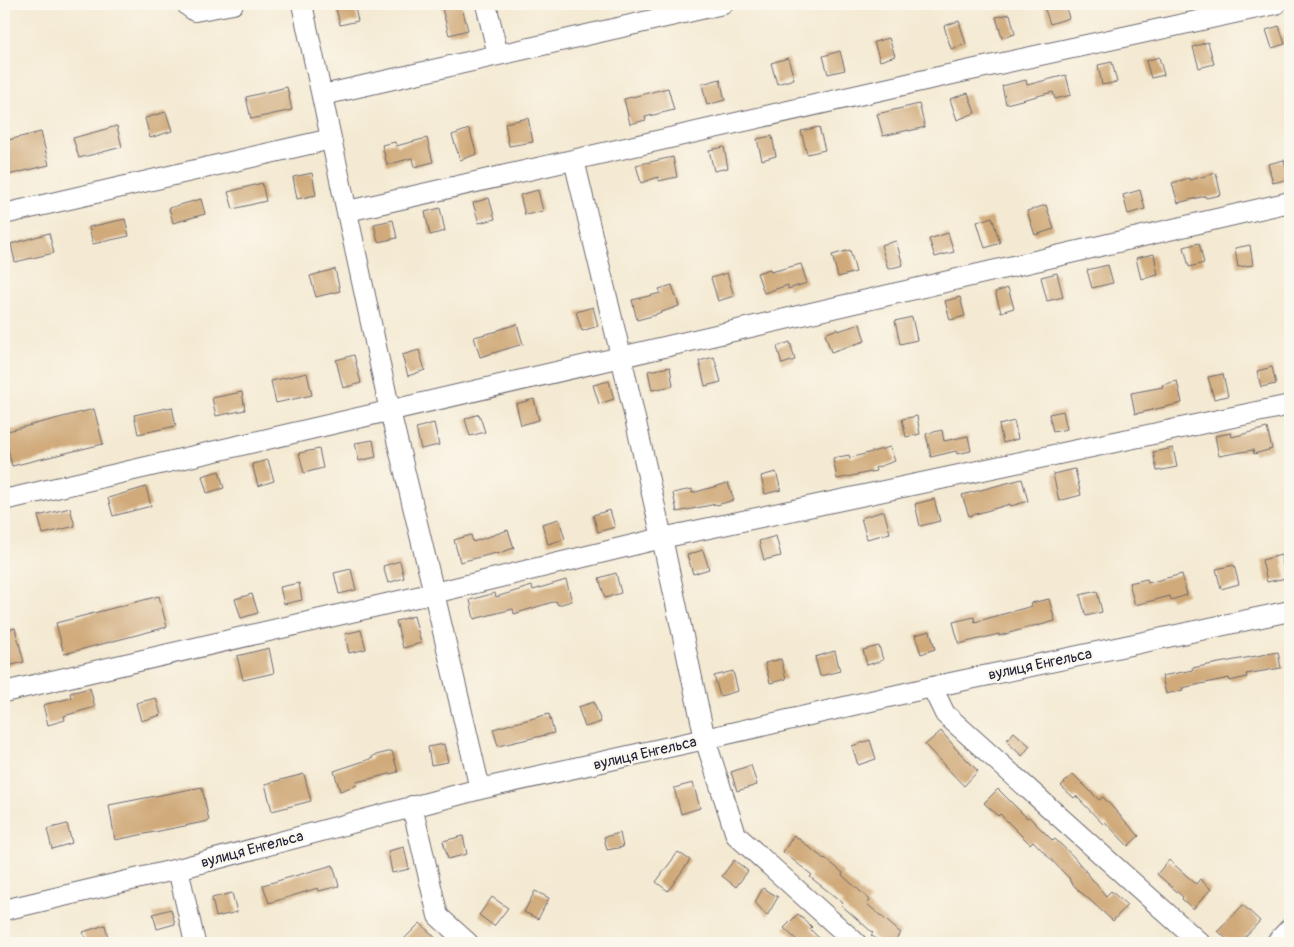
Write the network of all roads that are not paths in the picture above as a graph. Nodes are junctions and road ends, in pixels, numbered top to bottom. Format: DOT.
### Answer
graph roads {
  1 [pos="188,4"];
  2 [pos="233,4"];
  3 [pos="302,4"];
  4 [pos="486,4"];
  5 [pos="723,4"];
  6 [pos="1276,4"];
  7 [pos="665,10"];
  8 [pos="498,55"];
  9 [pos="323,95"];
  10 [pos="331,139"];
  11 [pos="574,160"];
  12 [pos="1290,202"];
  13 [pos="348,211"];
  14 [pos="4,214"];
  15 [pos="621,356"];
  16 [pos="1290,405"];
  17 [pos="390,410"];
  18 [pos="4,500"];
  19 [pos="662,538"];
  20 [pos="434,593"];
  21 [pos="1290,611"];
  22 [pos="932,687"];
  23 [pos="4,692"];
  24 [pos="704,740"];
  25 [pos="480,790"];
  26 [pos="412,806"];
  27 [pos="178,869"];
  28 [pos="4,910"];
  29 [pos="1290,928"];
  30 [pos="195,943"];
  31 [pos="468,943"];
  32 [pos="856,943"];
  33 [pos="1200,943"];
  34 [pos="1276,943"];
  1 -- 2 [label="street"];
  3 -- 9 [label="street"];
  4 -- 8 [label="street"];
  5 -- 7 [label="street"];
  6 -- 11 [label="street"];
  7 -- 8 [label="street"];
  8 -- 9 [label="street"];
  9 -- 10 [label="street"];
  10 -- 13 [label="street"];
  10 -- 14 [label="street"];
  11 -- 13 [label="street"];
  11 -- 15 [label="street"];
  12 -- 15 [label="street"];
  13 -- 17 [label="street"];
  15 -- 17 [label="street"];
  15 -- 19 [label="street"];
  16 -- 19 [label="street"];
  17 -- 18 [label="street"];
  17 -- 20 [label="street"];
  19 -- 20 [label="street"];
  19 -- 24 [label="street"];
  20 -- 23 [label="street"];
  20 -- 25 [label="street"];
  21 -- 22 [label="street, вулиця Енгельса"];
  22 -- 24 [label="street, вулиця Енгельса"];
  22 -- 33 [label="street"];
  24 -- 25 [label="street, вулиця Енгельса"];
  24 -- 32 [label="street"];
  25 -- 26 [label="street, вулиця Енгельса"];
  26 -- 27 [label="street, вулиця Енгельса"];
  26 -- 31 [label="street"];
  27 -- 28 [label="street, вулиця Енгельса"];
  27 -- 30 [label="street"];
  29 -- 34 [label="street"];
}
